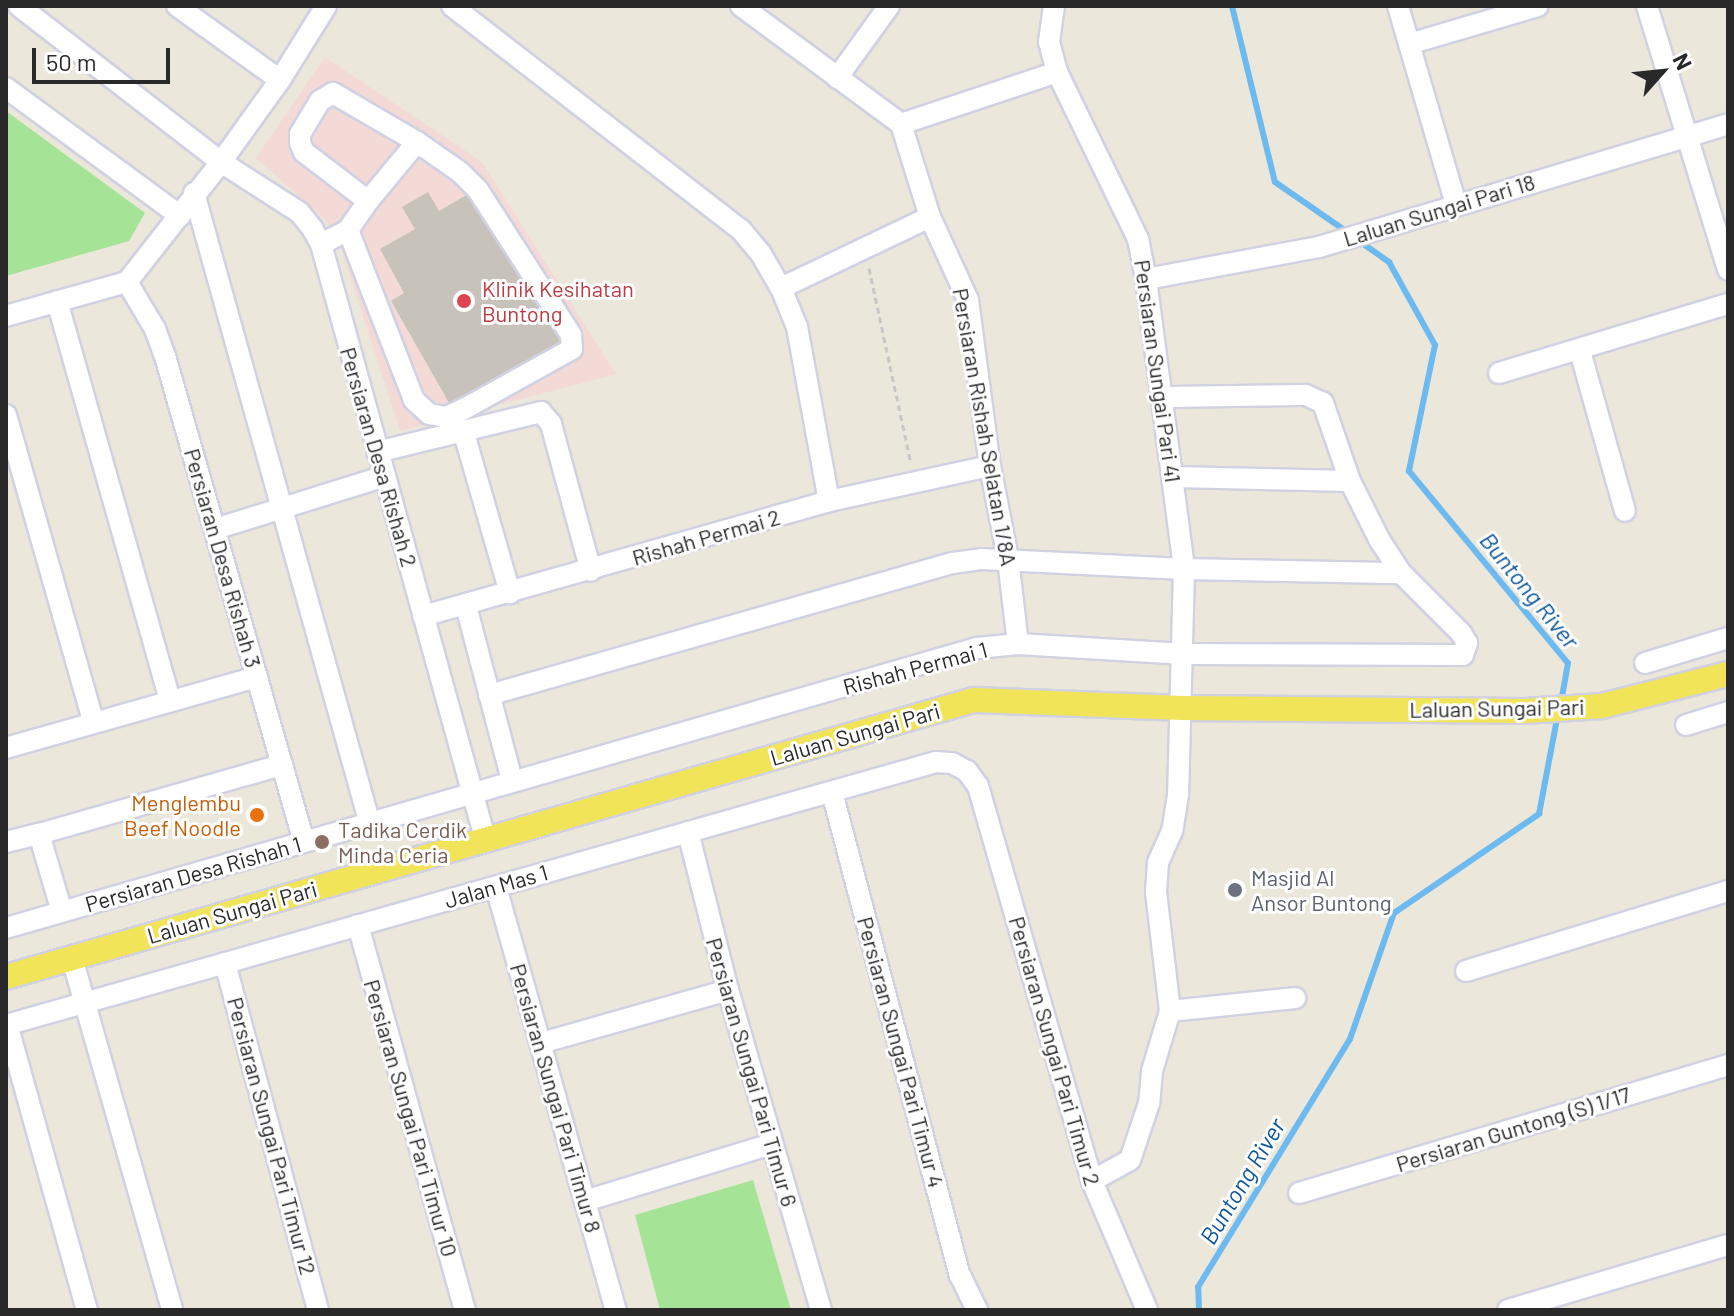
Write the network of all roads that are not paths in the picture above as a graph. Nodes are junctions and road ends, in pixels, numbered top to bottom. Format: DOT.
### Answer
graph roads {
  1 [pos="19,6"];
  2 [pos="177,6"];
  3 [pos="452,6"];
  4 [pos="741,6"];
  5 [pos="1054,6"];
  6 [pos="1398,6"];
  7 [pos="1538,6"];
  8 [pos="1647,6"];
  9 [pos="883,8"];
  10 [pos="317,9"];
  11 [pos="1409,44"];
  12 [pos="1057,72"];
  13 [pos="837,78"];
  14 [pos="280,80"];
  15 [pos="6,88"];
  16 [pos="901,124"];
  17 [pos="1728,124"];
  18 [pos="1688,137"];
  19 [pos="417,142"];
  20 [pos="221,162"];
  21 [pos="194,193"];
  22 [pos="368,201"];
  23 [pos="1456,204"];
  24 [pos="180,216"];
  25 [pos="930,217"];
  26 [pos="348,230"];
  27 [pos="321,244"];
  28 [pos="1728,270"];
  29 [pos="1146,279"];
  30 [pos="127,282"];
  31 [pos="781,288"];
  32 [pos="57,301"];
  33 [pos="1728,304"];
  34 [pos="6,316"];
  35 [pos="1580,351"];
  36 [pos="1499,373"];
  37 [pos="1162,397"];
  38 [pos="6,415"];
  39 [pos="463,430"];
  40 [pos="377,452"];
  41 [pos="990,466"];
  42 [pos="385,476"];
  43 [pos="1174,477"];
  44 [pos="1350,481"];
  45 [pos="829,501"];
  46 [pos="285,507"];
  47 [pos="1625,511"];
  48 [pos="215,529"];
  49 [pos="1008,559"];
  50 [pos="1184,569"];
  51 [pos="591,571"];
  52 [pos="1401,573"];
  53 [pos="510,593"];
  54 [pos="466,606"];
  55 [pos="423,616"];
  56 [pos="1728,638"];
  57 [pos="1018,644"];
  58 [pos="1185,654"];
  59 [pos="1645,663"];
  60 [pos="1728,674"];
  61 [pos="257,677"];
  62 [pos="489,695"];
  63 [pos="170,701"];
  64 [pos="1183,708"];
  65 [pos="1728,712"];
  66 [pos="94,723"];
  67 [pos="1686,725"];
  68 [pos="7,743"];
  69 [pos="282,765"];
  70 [pos="512,780"];
  71 [pos="978,786"];
  72 [pos="832,792"];
  73 [pos="473,796"];
  74 [pos="370,824"];
  75 [pos="688,832"];
  76 [pos="39,834"];
  77 [pos="6,842"];
  78 [pos="304,842"];
  79 [pos="486,842"];
  80 [pos="496,887"];
  81 [pos="1728,891"];
  82 [pos="62,912"];
  83 [pos="358,925"];
  84 [pos="6,928"];
  85 [pos="72,958"];
  86 [pos="225,963"];
  87 [pos="1466,971"];
  88 [pos="6,977"];
  89 [pos="728,990"];
  90 [pos="1295,998"];
  91 [pos="86,1002"];
  92 [pos="1170,1011"];
  93 [pos="6,1025"];
  94 [pos="541,1043"];
  95 [pos="1725,1071"];
  96 [pos="772,1144"];
  97 [pos="1092,1181"];
  98 [pos="1299,1193"];
  99 [pos="585,1201"];
  100 [pos="1728,1245"];
  101 [pos="87,1310"];
  102 [pos="172,1310"];
  103 [pos="318,1310"];
  104 [pos="465,1310"];
  105 [pos="616,1310"];
  106 [pos="821,1310"];
  107 [pos="977,1310"];
  108 [pos="1147,1310"];
  109 [pos="1508,1310"];
  1 -- 20 [label="street, Persiaran Desa Rishah 2"];
  2 -- 14 [label="street"];
  3 -- 31 [label="street"];
  4 -- 13 [label="street"];
  5 -- 12 [label="street, Persiaran Sungai Pari 41"];
  6 -- 11 [label="street"];
  7 -- 11 [label="street"];
  8 -- 18 [label="street"];
  9 -- 13 [label="street"];
  10 -- 14 [label="street"];
  11 -- 23 [label="street"];
  12 -- 16 [label="street"];
  12 -- 29 [label="street, Persiaran Sungai Pari 41"];
  13 -- 16 [label="street"];
  14 -- 20 [label="street"];
  15 -- 24 [label="street"];
  16 -- 25 [label="street, Persiaran Rishah Selatan 1/8A"];
  17 -- 18 [label="street, Laluan Sungai Pari 18"];
  18 -- 23 [label="street, Laluan Sungai Pari 18"];
  18 -- 28 [label="street"];
  19 -- 22 [label="street"];
  19 -- 22 [label="street"];
  19 -- 26 [label="street"];
  20 -- 21 [label="street"];
  20 -- 27 [label="street, Persiaran Desa Rishah 2"];
  21 -- 24 [label="street"];
  21 -- 46 [label="street"];
  22 -- 26 [label="street"];
  23 -- 29 [label="street, Laluan Sungai Pari 18"];
  24 -- 30 [label="street"];
  25 -- 31 [label="street"];
  25 -- 41 [label="street, Persiaran Rishah Selatan 1/8A"];
  26 -- 27 [label="street"];
  27 -- 40 [label="street, Persiaran Desa Rishah 2"];
  29 -- 37 [label="street, Persiaran Sungai Pari 41"];
  30 -- 32 [label="street"];
  30 -- 48 [label="street, Persiaran Desa Rishah 3"];
  31 -- 45 [label="street"];
  32 -- 34 [label="street"];
  32 -- 63 [label="street"];
  33 -- 35 [label="street"];
  35 -- 36 [label="street"];
  35 -- 47 [label="street"];
  37 -- 43 [label="street, Persiaran Sungai Pari 41"];
  37 -- 44 [label="street"];
  38 -- 66 [label="street"];
  39 -- 40 [label="street"];
  39 -- 51 [label="street"];
  39 -- 53 [label="street"];
  40 -- 42 [label="street, Persiaran Desa Rishah 2"];
  41 -- 45 [label="street, Rishah Permai 2"];
  41 -- 49 [label="street, Persiaran Rishah Selatan 1/8A"];
  42 -- 46 [label="street"];
  42 -- 55 [label="street, Persiaran Desa Rishah 2"];
  43 -- 44 [label="street"];
  43 -- 50 [label="street, Persiaran Sungai Pari 41"];
  44 -- 52 [label="street"];
  45 -- 51 [label="street, Rishah Permai 2"];
  46 -- 48 [label="street"];
  46 -- 74 [label="street"];
  48 -- 61 [label="street, Persiaran Desa Rishah 3"];
  49 -- 50 [label="street"];
  49 -- 57 [label="street, Persiaran Rishah Selatan 1/8A"];
  49 -- 62 [label="street"];
  50 -- 52 [label="street"];
  50 -- 58 [label="street, Persiaran Sungai Pari 41"];
  51 -- 53 [label="street, Rishah Permai 2"];
  52 -- 58 [label="street, Rishah Permai 1"];
  53 -- 54 [label="street, Rishah Permai 2"];
  54 -- 55 [label="street, Rishah Permai 2"];
  54 -- 62 [label="street"];
  55 -- 73 [label="street, Persiaran Desa Rishah 2"];
  56 -- 59 [label="street"];
  57 -- 58 [label="street, Rishah Permai 1"];
  57 -- 70 [label="street, Rishah Permai 1"];
  58 -- 64 [label="street, Persiaran Sungai Pari 41"];
  60 -- 64 [label="main road, Laluan Sungai Pari"];
  61 -- 63 [label="street"];
  61 -- 69 [label="street, Persiaran Desa Rishah 3"];
  62 -- 70 [label="street"];
  63 -- 66 [label="street"];
  64 -- 79 [label="main road, Laluan Sungai Pari"];
  64 -- 92 [label="street, Persiaran Sungai Pari 41"];
  65 -- 67 [label="street"];
  66 -- 68 [label="street"];
  69 -- 76 [label="street"];
  69 -- 78 [label="street, Persiaran Desa Rishah 3"];
  70 -- 73 [label="street, Rishah Permai 1"];
  71 -- 72 [label="street, Jalan Mas 1"];
  71 -- 97 [label="street, Persiaran Sungai Pari Timur 2"];
  72 -- 75 [label="street, Jalan Mas 1"];
  72 -- 107 [label="street, Persiaran Sungai Pari Timur 4"];
  73 -- 74 [label="street, Persiaran Desa Rishah 1"];
  73 -- 79 [label="street, Persiaran Desa Rishah 2"];
  74 -- 78 [label="street, Persiaran Desa Rishah 1"];
  75 -- 80 [label="street, Jalan Mas 1"];
  75 -- 89 [label="street, Persiaran Sungai Pari Timur 6"];
  76 -- 77 [label="street"];
  76 -- 82 [label="street"];
  78 -- 82 [label="street, Persiaran Desa Rishah 1"];
  79 -- 85 [label="main road, Laluan Sungai Pari"];
  80 -- 83 [label="street, Jalan Mas 1"];
  80 -- 94 [label="street, Persiaran Sungai Pari Timur 8"];
  81 -- 87 [label="street"];
  82 -- 84 [label="street, Persiaran Desa Rishah 1"];
  83 -- 86 [label="street, Jalan Mas 1"];
  83 -- 104 [label="street, Persiaran Sungai Pari Timur 10"];
  85 -- 88 [label="main road, Laluan Sungai Pari"];
  85 -- 91 [label="street"];
  86 -- 91 [label="street, Jalan Mas 1"];
  86 -- 103 [label="street, Persiaran Sungai Pari Timur 12"];
  89 -- 94 [label="street"];
  89 -- 96 [label="street, Persiaran Sungai Pari Timur 6"];
  90 -- 92 [label="street"];
  91 -- 93 [label="street, Jalan Mas 1"];
  91 -- 102 [label="street"];
  92 -- 97 [label="street"];
  93 -- 101 [label="street"];
  94 -- 99 [label="street, Persiaran Sungai Pari Timur 8"];
  95 -- 98 [label="street, Persiaran Guntong (S) 1/17"];
  96 -- 99 [label="street"];
  96 -- 106 [label="street, Persiaran Sungai Pari Timur 6"];
  97 -- 108 [label="street, Persiaran Sungai Pari Timur 2"];
  99 -- 105 [label="street, Persiaran Sungai Pari Timur 8"];
  100 -- 109 [label="street"];
}
